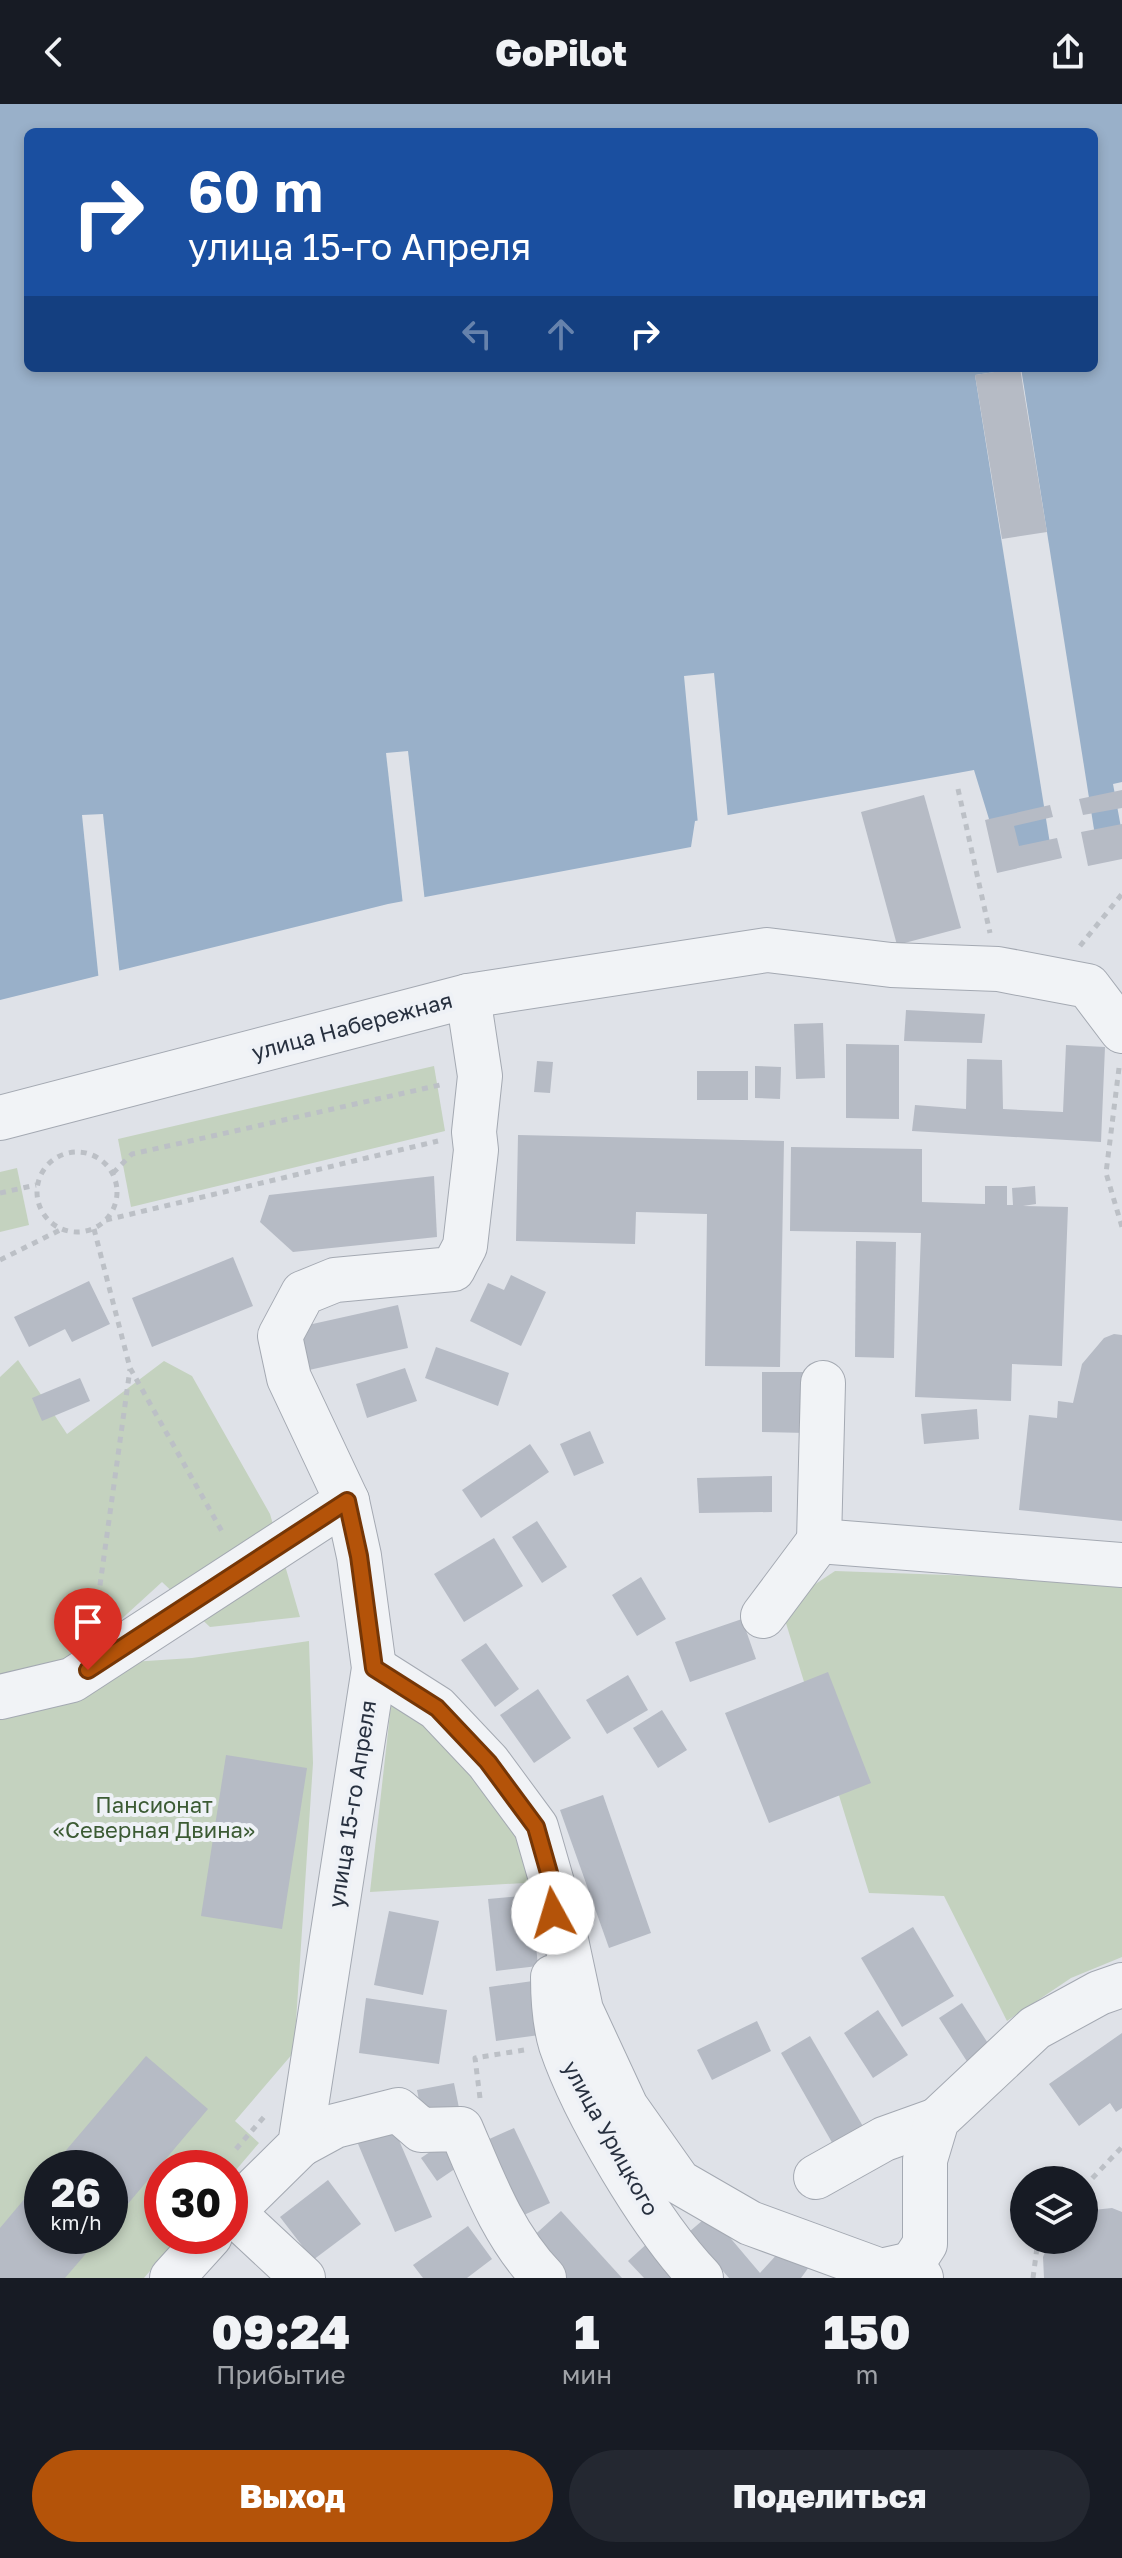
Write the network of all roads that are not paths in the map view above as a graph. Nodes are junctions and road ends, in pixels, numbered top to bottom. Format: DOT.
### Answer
graph roads {
  1 [pos="468,996"];
  2 [pos="1121,1042"];
  3 [pos="0,1118"];
  4 [pos="823,1383"];
  5 [pos="347,1501"];
  6 [pos="819,1541"];
  7 [pos="1122,1565"];
  8 [pos="763,1616"];
  9 [pos="374,1668"];
  10 [pos="0,1697"];
  11 [pos="553,1887"];
  12 [pos="1122,1985"];
  13 [pos="937,2120"];
  14 [pos="300,2145"];
  15 [pos="816,2177"];
  16 [pos="248,2196"];
  17 [pos="248,2238"];
  18 [pos="194,2254"];
  19 [pos="916,2271"];
  20 [pos="172,2278"];
  21 [pos="303,2278"];
  22 [pos="544,2278"];
  23 [pos="701,2278"];
  1 -- 2 [label="street, улица Набережная"];
  1 -- 3 [label="street, улица Набережная"];
  1 -- 5 [label="street, улица 15-го Апреля"];
  4 -- 6 [label="street"];
  5 -- 9 [label="street, улица 15-го Апреля"];
  5 -- 10 [label="street"];
  6 -- 7 [label="street"];
  6 -- 8 [label="street"];
  9 -- 11 [label="street"];
  9 -- 14 [label="street, улица 15-го Апреля"];
  11 -- 19 [label="street"];
  11 -- 23 [label="street, улица Урицкого"];
  12 -- 13 [label="street"];
  13 -- 15 [label="street"];
  13 -- 19 [label="street"];
  14 -- 16 [label="street"];
  14 -- 22 [label="street"];
  17 -- 21 [label="street"];
  18 -- 20 [label="street"];
}
